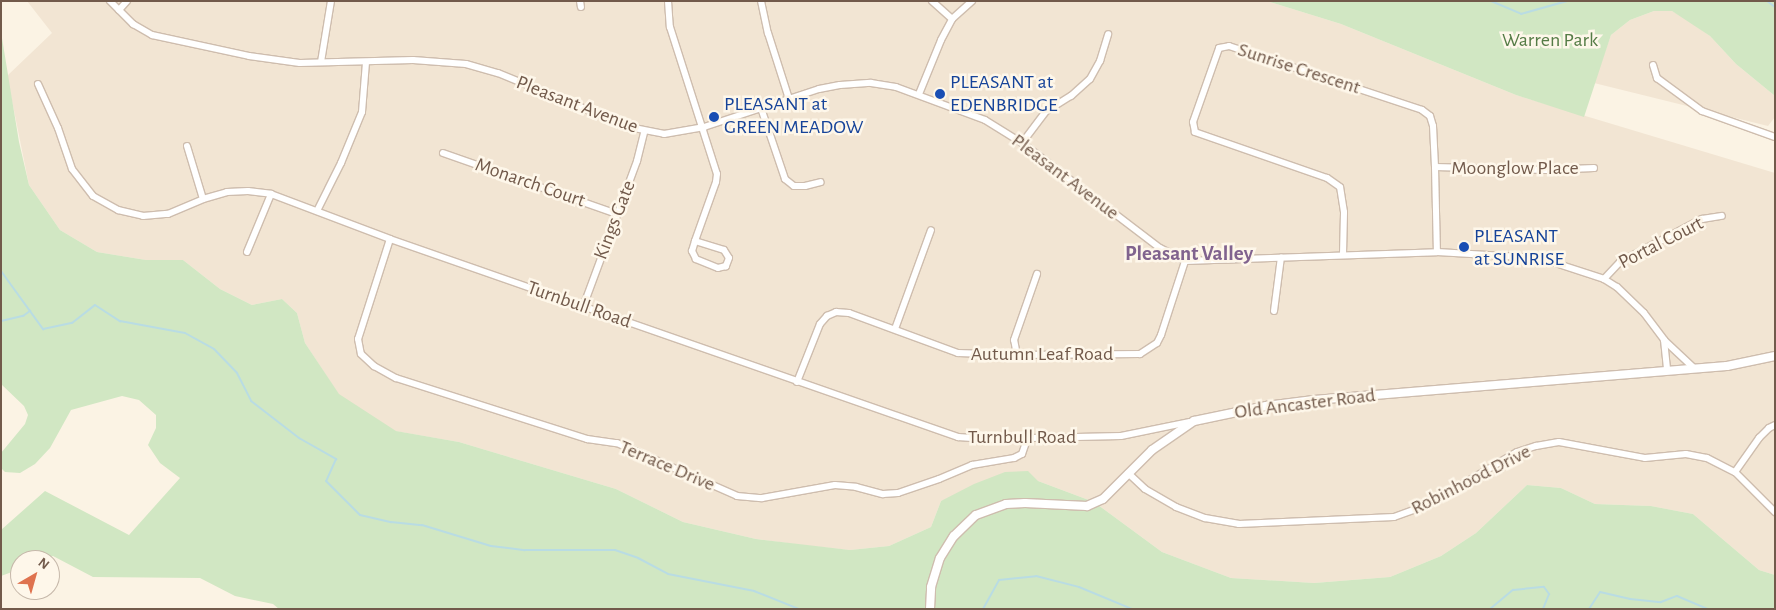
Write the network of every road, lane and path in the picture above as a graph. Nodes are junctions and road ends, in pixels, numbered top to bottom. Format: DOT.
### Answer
graph roads {
  1 [pos="110,1"];
  2 [pos="127,1"];
  3 [pos="331,1"];
  4 [pos="668,1"];
  5 [pos="761,1"];
  6 [pos="932,1"];
  7 [pos="972,1"];
  8 [pos="119,10"];
  9 [pos="952,20"];
  10 [pos="1108,34"];
  11 [pos="321,62"];
  12 [pos="366,62"];
  13 [pos="1653,64"];
  14 [pos="38,84"];
  15 [pos="919,94"];
  16 [pos="789,98"];
  17 [pos="761,108"];
  18 [pos="704,127"];
  19 [pos="644,132"];
  20 [pos="1775,137"];
  21 [pos="1022,142"];
  22 [pos="187,146"];
  23 [pos="443,153"];
  24 [pos="1435,167"];
  25 [pos="1594,168"];
  26 [pos="821,182"];
  27 [pos="271,194"];
  28 [pos="203,199"];
  29 [pos="318,211"];
  30 [pos="617,214"];
  31 [pos="1722,216"];
  32 [pos="931,230"];
  33 [pos="390,239"];
  34 [pos="695,240"];
  35 [pos="247,252"];
  36 [pos="1437,252"];
  37 [pos="1344,254"];
  38 [pos="1281,257"];
  39 [pos="1186,260"];
  40 [pos="1037,274"];
  41 [pos="1604,279"];
  42 [pos="583,306"];
  43 [pos="1274,311"];
  44 [pos="895,330"];
  45 [pos="1664,340"];
  46 [pos="1017,355"];
  47 [pos="1775,356"];
  48 [pos="1667,369"];
  49 [pos="1695,369"];
  50 [pos="797,382"];
  51 [pos="1194,421"];
  52 [pos="1775,426"];
  53 [pos="1028,437"];
  54 [pos="1735,472"];
  55 [pos="1128,473"];
  56 [pos="1775,512"];
  57 [pos="930,609"];
  1 -- 8 [label="street, Pleasant Avenue"];
  2 -- 8 [label="street"];
  3 -- 11 [label="street"];
  4 -- 18 [label="street"];
  5 -- 16 [label="street"];
  6 -- 9 [label="street"];
  7 -- 9 [label="street"];
  8 -- 11 [label="street, Pleasant Avenue"];
  9 -- 15 [label="street"];
  10 -- 21 [label="street"];
  11 -- 12 [label="street, Pleasant Avenue"];
  12 -- 19 [label="street, Pleasant Avenue"];
  12 -- 29 [label="street"];
  13 -- 20 [label="street"];
  14 -- 28 [label="street, Turnbull Road"];
  15 -- 16 [label="street, Pleasant Avenue"];
  15 -- 21 [label="street, Pleasant Avenue"];
  16 -- 17 [label="street, Pleasant Avenue"];
  17 -- 18 [label="street, Pleasant Avenue"];
  17 -- 26 [label="street"];
  18 -- 19 [label="street, Pleasant Avenue"];
  18 -- 34 [label="street"];
  19 -- 30 [label="street, Kings Gate"];
  21 -- 39 [label="street, Pleasant Avenue"];
  22 -- 28 [label="street"];
  23 -- 30 [label="street, Monarch Court"];
  24 -- 25 [label="street, Moonglow Place"];
  24 -- 36 [label="street, Sunrise Crescent"];
  24 -- 37 [label="street, Sunrise Crescent"];
  27 -- 28 [label="street, Turnbull Road"];
  27 -- 29 [label="street, Turnbull Road"];
  27 -- 35 [label="street"];
  29 -- 33 [label="street, Turnbull Road"];
  30 -- 42 [label="street, Kings Gate"];
  31 -- 41 [label="street, Portal Court"];
  32 -- 44 [label="street"];
  33 -- 42 [label="street, Turnbull Road"];
  33 -- 53 [label="street, Terrace Drive"];
  34 -- 34 [label="street"];
  36 -- 37 [label="street, Pleasant Avenue"];
  36 -- 41 [label="street, Pleasant Avenue"];
  37 -- 38 [label="street, Pleasant Avenue"];
  38 -- 39 [label="street, Pleasant Avenue"];
  38 -- 43 [label="street"];
  39 -- 46 [label="street, Autumn Leaf Road"];
  40 -- 46 [label="street"];
  41 -- 45 [label="street, Pleasant Avenue"];
  42 -- 50 [label="street, Turnbull Road"];
  44 -- 46 [label="street, Autumn Leaf Road"];
  44 -- 50 [label="street, Autumn Leaf Road"];
  45 -- 48 [label="street"];
  45 -- 49 [label="street, Pleasant Avenue"];
  47 -- 49 [label="street, Old Ancaster Road"];
  48 -- 49 [label="street, Old Ancaster Road"];
  48 -- 51 [label="street, Old Ancaster Road"];
  50 -- 53 [label="street, Turnbull Road"];
  51 -- 53 [label="street, Turnbull Road"];
  51 -- 55 [label="street, Old Ancaster Road"];
  52 -- 54 [label="street"];
  54 -- 55 [label="street, Robinhood Drive"];
  54 -- 56 [label="street, Robinhood Drive"];
  55 -- 57 [label="street, Old Ancaster Road"];
}
